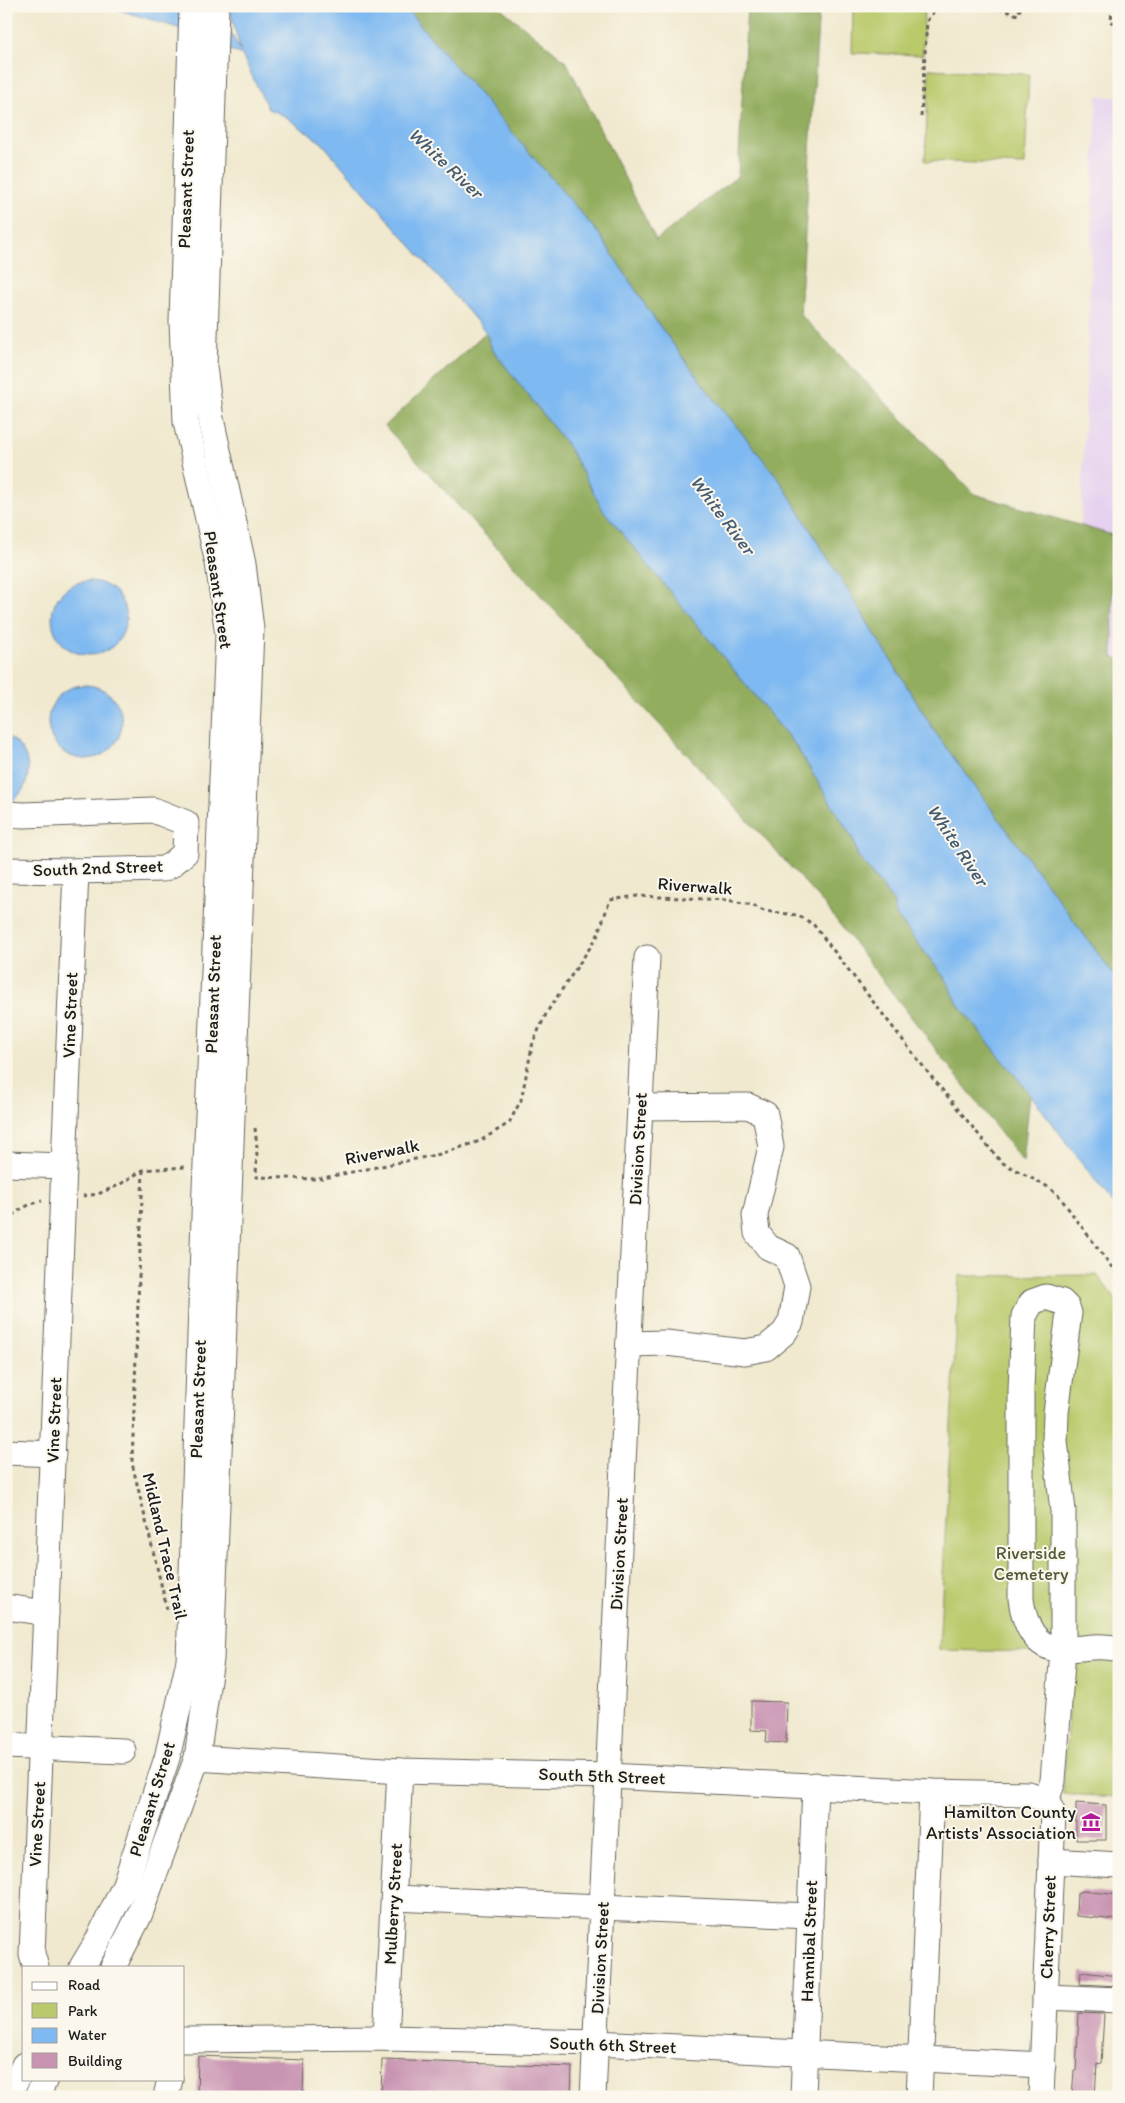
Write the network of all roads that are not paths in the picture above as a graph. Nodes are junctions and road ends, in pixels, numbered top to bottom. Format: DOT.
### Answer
graph roads {
  1 [pos="192,6"];
  2 [pos="216,6"];
  3 [pos="194,322"];
  4 [pos="6,814"];
  5 [pos="6,870"];
  6 [pos="76,872"];
  7 [pos="647,958"];
  8 [pos="640,1107"];
  9 [pos="6,1164"];
  10 [pos="64,1166"];
  11 [pos="628,1344"];
  12 [pos="6,1452"];
  13 [pos="52,1454"];
  14 [pos="6,1607"];
  15 [pos="46,1613"];
  16 [pos="1119,1649"];
  17 [pos="1063,1650"];
  18 [pos="6,1746"];
  19 [pos="41,1748"];
  20 [pos="123,1752"];
  21 [pos="197,1758"];
  22 [pos="400,1771"];
  23 [pos="608,1776"];
  24 [pos="815,1785"];
  25 [pos="932,1792"];
  26 [pos="1046,1801"];
  27 [pos="1051,1861"];
  28 [pos="1119,1865"];
  29 [pos="394,1898"];
  30 [pos="602,1907"];
  31 [pos="810,1916"];
  32 [pos="36,1966"];
  33 [pos="83,1966"];
  34 [pos="114,1966"];
  35 [pos="1045,1997"];
  36 [pos="1119,2000"];
  37 [pos="386,2038"];
  38 [pos="185,2040"];
  39 [pos="596,2043"];
  40 [pos="804,2054"];
  41 [pos="920,2059"];
  42 [pos="1043,2065"];
  43 [pos="22,2069"];
  44 [pos="45,2080"];
  45 [pos="170,2080"];
  46 [pos="8,2097"];
  47 [pos="37,2097"];
  48 [pos="166,2097"];
  49 [pos="593,2097"];
  50 [pos="803,2097"];
  51 [pos="919,2097"];
  52 [pos="1041,2097"];
  1 -- 3 [label="street, Pleasant Street"];
  2 -- 3 [label="street, Pleasant Street"];
  3 -- 21 [label="street, Pleasant Street"];
  3 -- 33 [label="street, Pleasant Street"];
  4 -- 6 [label="street, South 2nd Street"];
  5 -- 6 [label="street, South 2nd Street"];
  6 -- 10 [label="street, Vine Street"];
  7 -- 8 [label="street, Division Street"];
  8 -- 11 [label="street, Division Street"];
  8 -- 11 [label="street"];
  9 -- 10 [label="street"];
  10 -- 13 [label="street, Vine Street"];
  11 -- 23 [label="street, Division Street"];
  12 -- 13 [label="street"];
  13 -- 15 [label="street, Vine Street"];
  14 -- 15 [label="street"];
  15 -- 19 [label="street, Vine Street"];
  16 -- 17 [label="street"];
  17 -- 17 [label="street"];
  17 -- 26 [label="street"];
  18 -- 19 [label="street"];
  19 -- 20 [label="street"];
  19 -- 32 [label="street, Vine Street"];
  21 -- 22 [label="street, South 5th Street"];
  21 -- 34 [label="street, Pleasant Street"];
  22 -- 23 [label="street, South 5th Street"];
  22 -- 29 [label="street, Mulberry Street"];
  23 -- 24 [label="street, South 5th Street"];
  23 -- 30 [label="street, Division Street"];
  24 -- 25 [label="street, South 5th Street"];
  24 -- 31 [label="street, Hannibal Street"];
  25 -- 26 [label="street, South 5th Street"];
  25 -- 41 [label="street"];
  26 -- 27 [label="street, Cherry Street"];
  27 -- 28 [label="street"];
  27 -- 35 [label="street, Cherry Street"];
  29 -- 30 [label="street"];
  29 -- 37 [label="street, Mulberry Street"];
  30 -- 31 [label="street"];
  30 -- 39 [label="street, Division Street"];
  31 -- 40 [label="street, Hannibal Street"];
  35 -- 36 [label="street"];
  35 -- 42 [label="street, Cherry Street"];
  37 -- 38 [label="street, South 6th Street"];
  37 -- 39 [label="street, South 6th Street"];
  39 -- 40 [label="street, South 6th Street"];
  39 -- 49 [label="street, Division Street"];
  40 -- 41 [label="street, South 6th Street"];
  40 -- 50 [label="street, Hannibal Street"];
  41 -- 42 [label="street, South 6th Street"];
  41 -- 51 [label="street"];
  42 -- 52 [label="street, Cherry Street"];
  43 -- 46 [label="street"];
  44 -- 47 [label="street"];
  45 -- 48 [label="street"];
}
